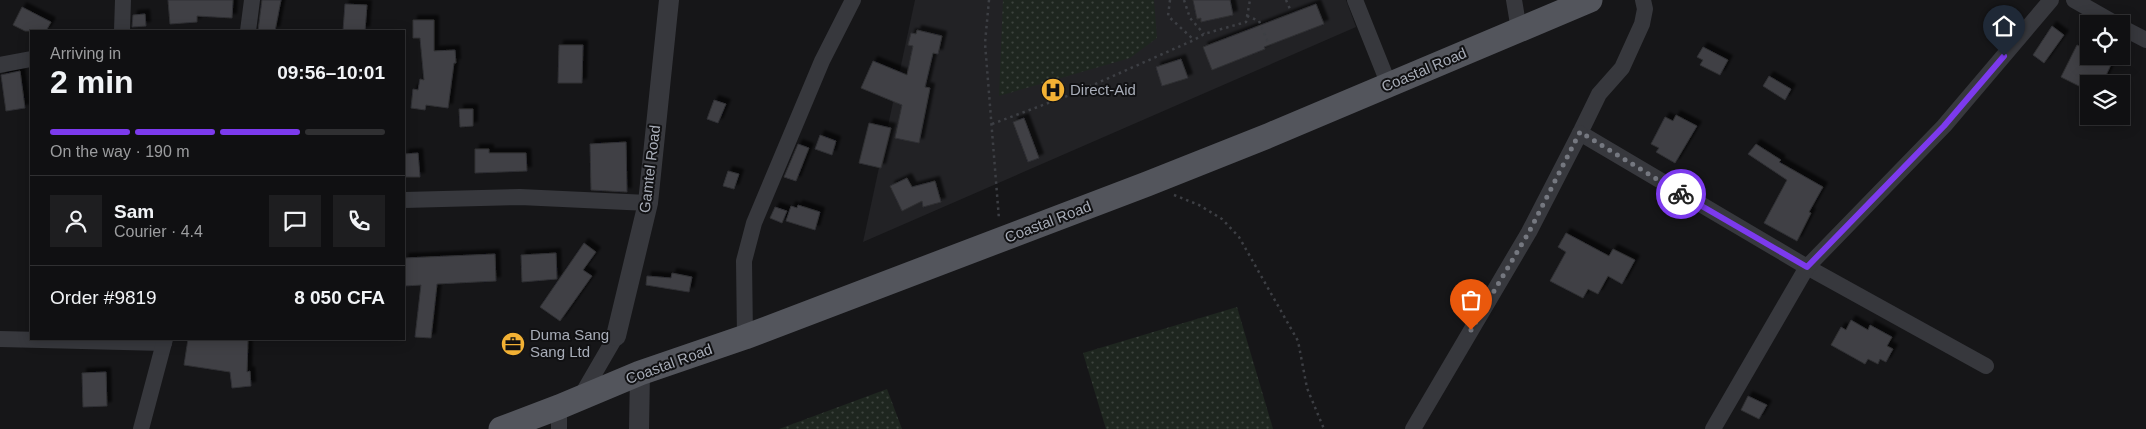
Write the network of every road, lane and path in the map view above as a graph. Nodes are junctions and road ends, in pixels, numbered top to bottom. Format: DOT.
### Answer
graph roads {
  1 [pos="123,0"];
  2 [pos="252,0"];
  3 [pos="669,0"];
  4 [pos="853,0"];
  5 [pos="989,0"];
  6 [pos="1170,0"];
  7 [pos="1184,0"];
  8 [pos="1250,0"];
  9 [pos="1286,0"];
  10 [pos="1355,0"];
  11 [pos="1514,0"];
  12 [pos="1590,0"];
  13 [pos="1643,0"];
  14 [pos="2052,0"];
  15 [pos="2074,0"];
  16 [pos="1290,9"];
  17 [pos="2100,15"];
  18 [pos="1246,16"];
  19 [pos="122,30"];
  20 [pos="248,30"];
  21 [pos="1519,30"];
  22 [pos="2130,32"];
  23 [pos="1204,34"];
  24 [pos="1194,40"];
  25 [pos="2146,40"];
  26 [pos="1269,45"];
  27 [pos="30,59"];
  28 [pos="0,65"];
  29 [pos="1389,85"];
  30 [pos="992,124"];
  31 [pos="1580,132"];
  32 [pos="1147,184"];
  33 [pos="405,200"];
  34 [pos="648,203"];
  35 [pos="1000,240"];
  36 [pos="1807,267"];
  37 [pos="616,336"];
  38 [pos="745,337"];
  39 [pos="0,339"];
  40 [pos="30,339"];
  41 [pos="82,340"];
  42 [pos="164,341"];
  43 [pos="1986,366"];
  44 [pos="640,373"];
  45 [pos="566,412"];
  46 [pos="141,429"];
  47 [pos="501,429"];
  48 [pos="639,429"];
  49 [pos="1324,429"];
  50 [pos="1413,429"];
  51 [pos="1713,429"];
  1 -- 19 [label="street"];
  2 -- 20 [label="street"];
  3 -- 34 [label="street, Gamtel Road"];
  4 -- 38 [label="street"];
  5 -- 30 [label="path"];
  6 -- 24 [label="path"];
  7 -- 23 [label="path"];
  8 -- 18 [label="path"];
  9 -- 16 [label="path"];
  10 -- 29 [label="street"];
  11 -- 21 [label="street"];
  12 -- 21 [label="main road, Coastal Road"];
  13 -- 31 [label="street"];
  14 -- 36 [label="street"];
  15 -- 17 [label="street"];
  18 -- 23 [label="path"];
  18 -- 26 [label="path"];
  21 -- 29 [label="main road, Coastal Road"];
  22 -- 25 [label="street"];
  23 -- 24 [label="path"];
  24 -- 30 [label="path"];
  27 -- 28 [label="street"];
  29 -- 32 [label="main road, Coastal Road"];
  30 -- 35 [label="path"];
  31 -- 36 [label="street"];
  31 -- 50 [label="street"];
  32 -- 35 [label="main road, Coastal Road"];
  32 -- 49 [label="path"];
  33 -- 34 [label="street"];
  34 -- 37 [label="street, Gamtel Road"];
  35 -- 38 [label="main road, Coastal Road"];
  36 -- 43 [label="street"];
  36 -- 51 [label="street"];
  37 -- 45 [label="street"];
  38 -- 44 [label="main road, Coastal Road"];
  39 -- 40 [label="street"];
  41 -- 42 [label="street"];
  42 -- 46 [label="street"];
  44 -- 45 [label="main road, Coastal Road"];
  44 -- 48 [label="street"];
  45 -- 47 [label="main road, Coastal Road"];
}
